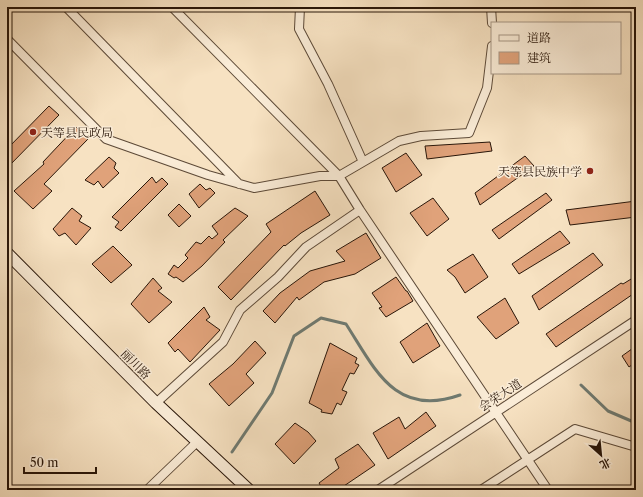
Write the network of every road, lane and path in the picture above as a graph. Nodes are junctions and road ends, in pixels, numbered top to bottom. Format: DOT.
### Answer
graph roads {
  1 [pos="66,7"];
  2 [pos="172,7"];
  3 [pos="300,7"];
  4 [pos="491,7"];
  5 [pos="492,22"];
  6 [pos="7,39"];
  7 [pos="491,54"];
  8 [pos="364,162"];
  9 [pos="339,176"];
  10 [pos="240,184"];
  11 [pos="360,210"];
  12 [pos="7,253"];
  13 [pos="636,320"];
  14 [pos="156,403"];
  15 [pos="496,412"];
  16 [pos="197,442"];
  17 [pos="636,447"];
  18 [pos="528,460"];
  19 [pos="147,490"];
  20 [pos="249,490"];
  21 [pos="378,490"];
  22 [pos="481,490"];
  23 [pos="548,490"];
  1 -- 10 [label="street"];
  2 -- 9 [label="street"];
  3 -- 8 [label="street"];
  4 -- 5 [label="street"];
  6 -- 10 [label="street"];
  7 -- 8 [label="street"];
  8 -- 9 [label="street"];
  9 -- 10 [label="street"];
  9 -- 11 [label="street"];
  11 -- 14 [label="street"];
  11 -- 15 [label="street"];
  12 -- 14 [label="main road, 丽川路"];
  13 -- 15 [label="street, 会荣大道"];
  14 -- 16 [label="main road, 丽川路"];
  15 -- 18 [label="street"];
  15 -- 21 [label="street, 会荣大道"];
  16 -- 19 [label="street"];
  16 -- 20 [label="main road, 丽川路"];
  17 -- 18 [label="street"];
  18 -- 22 [label="street"];
  18 -- 23 [label="street"];
}
